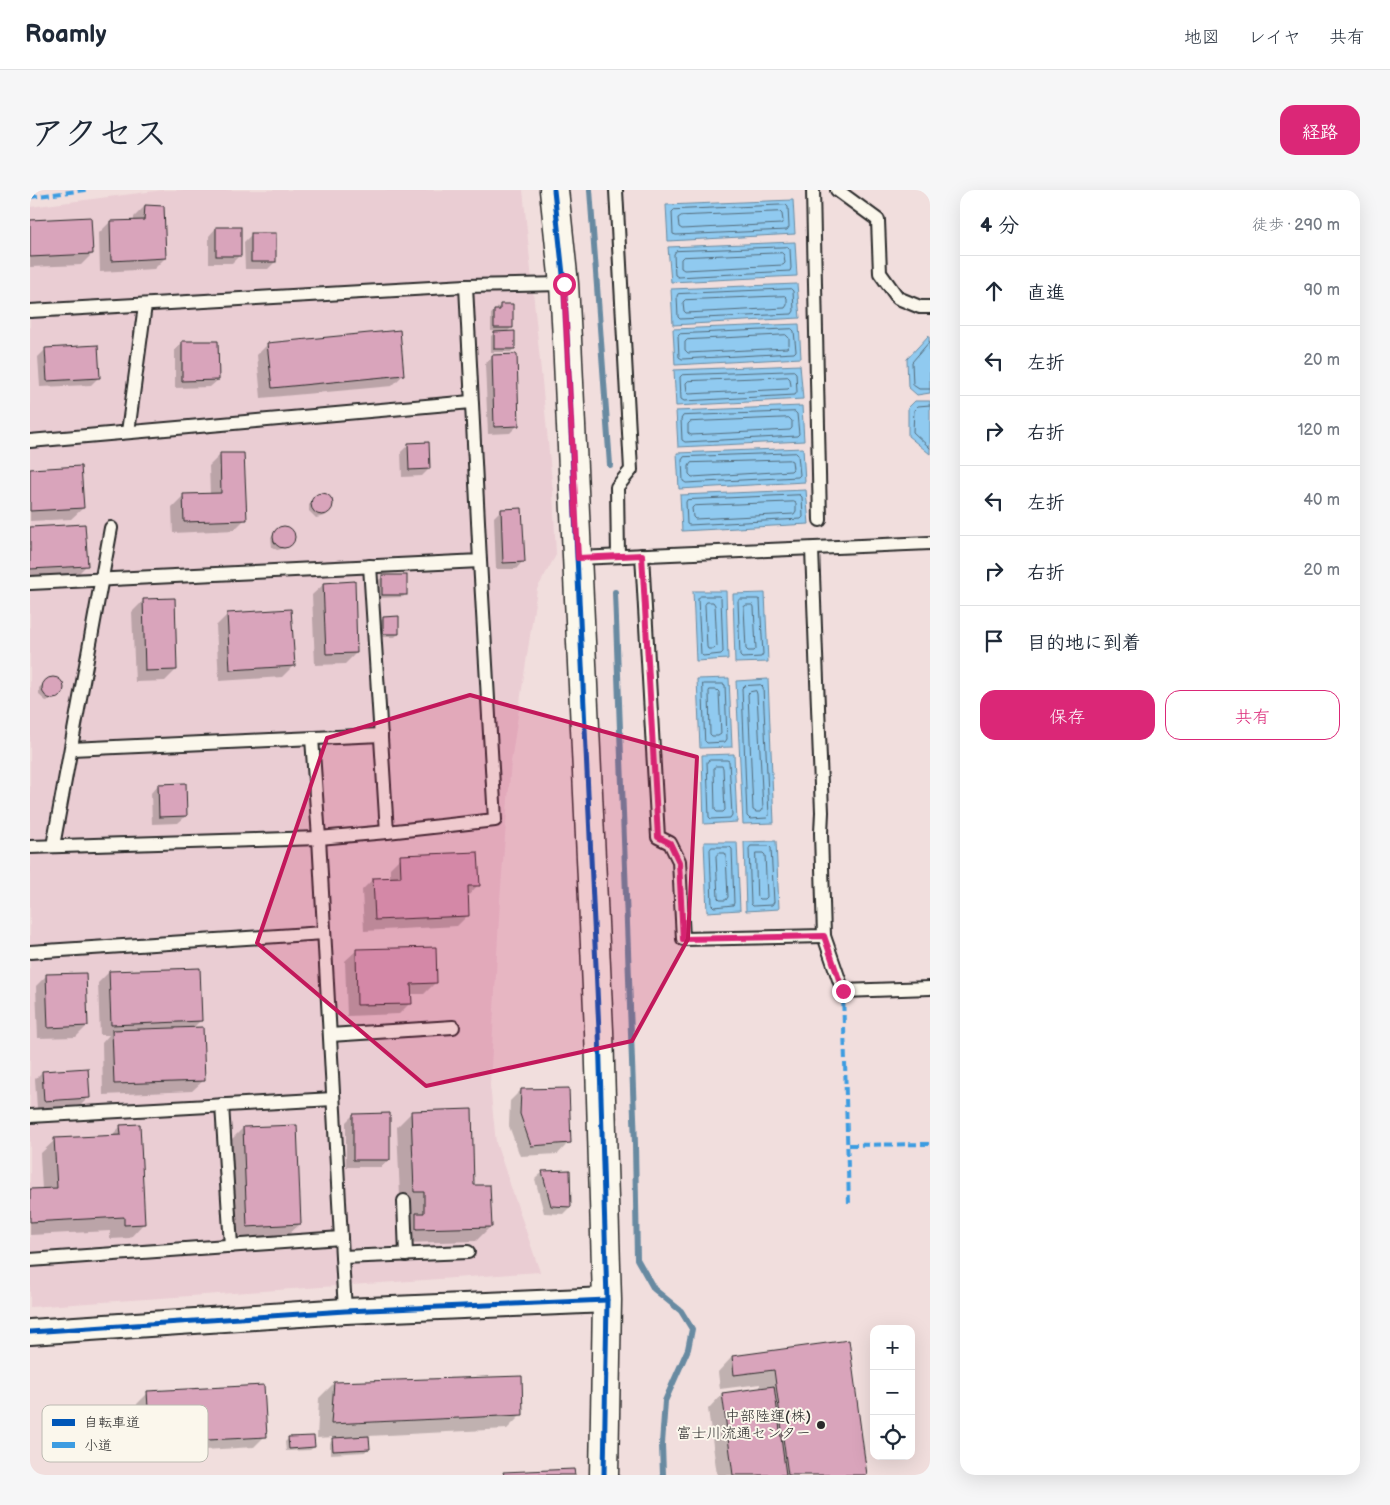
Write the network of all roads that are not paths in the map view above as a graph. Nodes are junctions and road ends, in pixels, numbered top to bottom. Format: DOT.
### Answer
graph roads {
  1 [pos="554,190"];
  2 [pos="616,190"];
  3 [pos="813,190"];
  4 [pos="837,190"];
  5 [pos="564,284"];
  6 [pos="466,286"];
  7 [pos="146,305"];
  8 [pos="930,307"];
  9 [pos="30,311"];
  10 [pos="471,402"];
  11 [pos="128,432"];
  12 [pos="30,441"];
  13 [pos="820,520"];
  14 [pos="111,528"];
  15 [pos="930,543"];
  16 [pos="812,549"];
  17 [pos="642,555"];
  18 [pos="618,556"];
  19 [pos="578,558"];
  20 [pos="480,561"];
  21 [pos="370,566"];
  22 [pos="102,580"];
  23 [pos="30,583"];
  24 [pos="381,735"];
  25 [pos="312,738"];
  26 [pos="71,749"];
  27 [pos="387,832"];
  28 [pos="319,838"];
  29 [pos="53,846"];
  30 [pos="30,847"];
  31 [pos="324,933"];
  32 [pos="824,936"];
  33 [pos="30,952"];
  34 [pos="930,988"];
  35 [pos="453,1027"];
  36 [pos="330,1035"];
  37 [pos="333,1098"];
  38 [pos="222,1105"];
  39 [pos="30,1116"];
  40 [pos="404,1201"];
  41 [pos="341,1238"];
  42 [pos="231,1246"];
  43 [pos="468,1252"];
  44 [pos="406,1255"];
  45 [pos="342,1257"];
  46 [pos="30,1260"];
  47 [pos="606,1300"];
  48 [pos="345,1311"];
  49 [pos="30,1332"];
  50 [pos="604,1475"];
  1 -- 5 [label="street"];
  2 -- 18 [label="lane"];
  3 -- 13 [label="lane"];
  4 -- 8 [label="lane"];
  5 -- 6 [label="lane"];
  5 -- 19 [label="street"];
  6 -- 7 [label="lane"];
  6 -- 10 [label="lane"];
  7 -- 9 [label="lane"];
  7 -- 11 [label="lane"];
  10 -- 11 [label="lane"];
  10 -- 20 [label="lane"];
  11 -- 12 [label="lane"];
  14 -- 22 [label="lane"];
  15 -- 16 [label="lane"];
  16 -- 17 [label="lane"];
  16 -- 32 [label="lane"];
  17 -- 18 [label="lane"];
  17 -- 32 [label="lane"];
  18 -- 19 [label="lane"];
  19 -- 47 [label="street"];
  20 -- 21 [label="lane"];
  20 -- 27 [label="lane"];
  21 -- 22 [label="lane"];
  21 -- 24 [label="lane"];
  22 -- 23 [label="lane"];
  22 -- 26 [label="lane"];
  24 -- 25 [label="lane"];
  24 -- 27 [label="lane"];
  25 -- 26 [label="lane"];
  25 -- 28 [label="lane"];
  26 -- 29 [label="lane"];
  27 -- 28 [label="lane"];
  28 -- 29 [label="lane"];
  28 -- 31 [label="lane"];
  29 -- 30 [label="lane"];
  31 -- 33 [label="lane"];
  31 -- 36 [label="lane"];
  32 -- 34 [label="lane"];
  35 -- 36 [label="lane"];
  36 -- 37 [label="lane"];
  37 -- 38 [label="lane"];
  37 -- 41 [label="lane"];
  38 -- 39 [label="lane"];
  38 -- 42 [label="lane"];
  40 -- 44 [label="lane"];
  41 -- 42 [label="lane"];
  41 -- 45 [label="lane"];
  42 -- 46 [label="lane"];
  43 -- 44 [label="lane"];
  44 -- 45 [label="lane"];
  45 -- 48 [label="lane"];
  47 -- 48 [label="street"];
  47 -- 50 [label="street"];
  48 -- 49 [label="street"];
}
